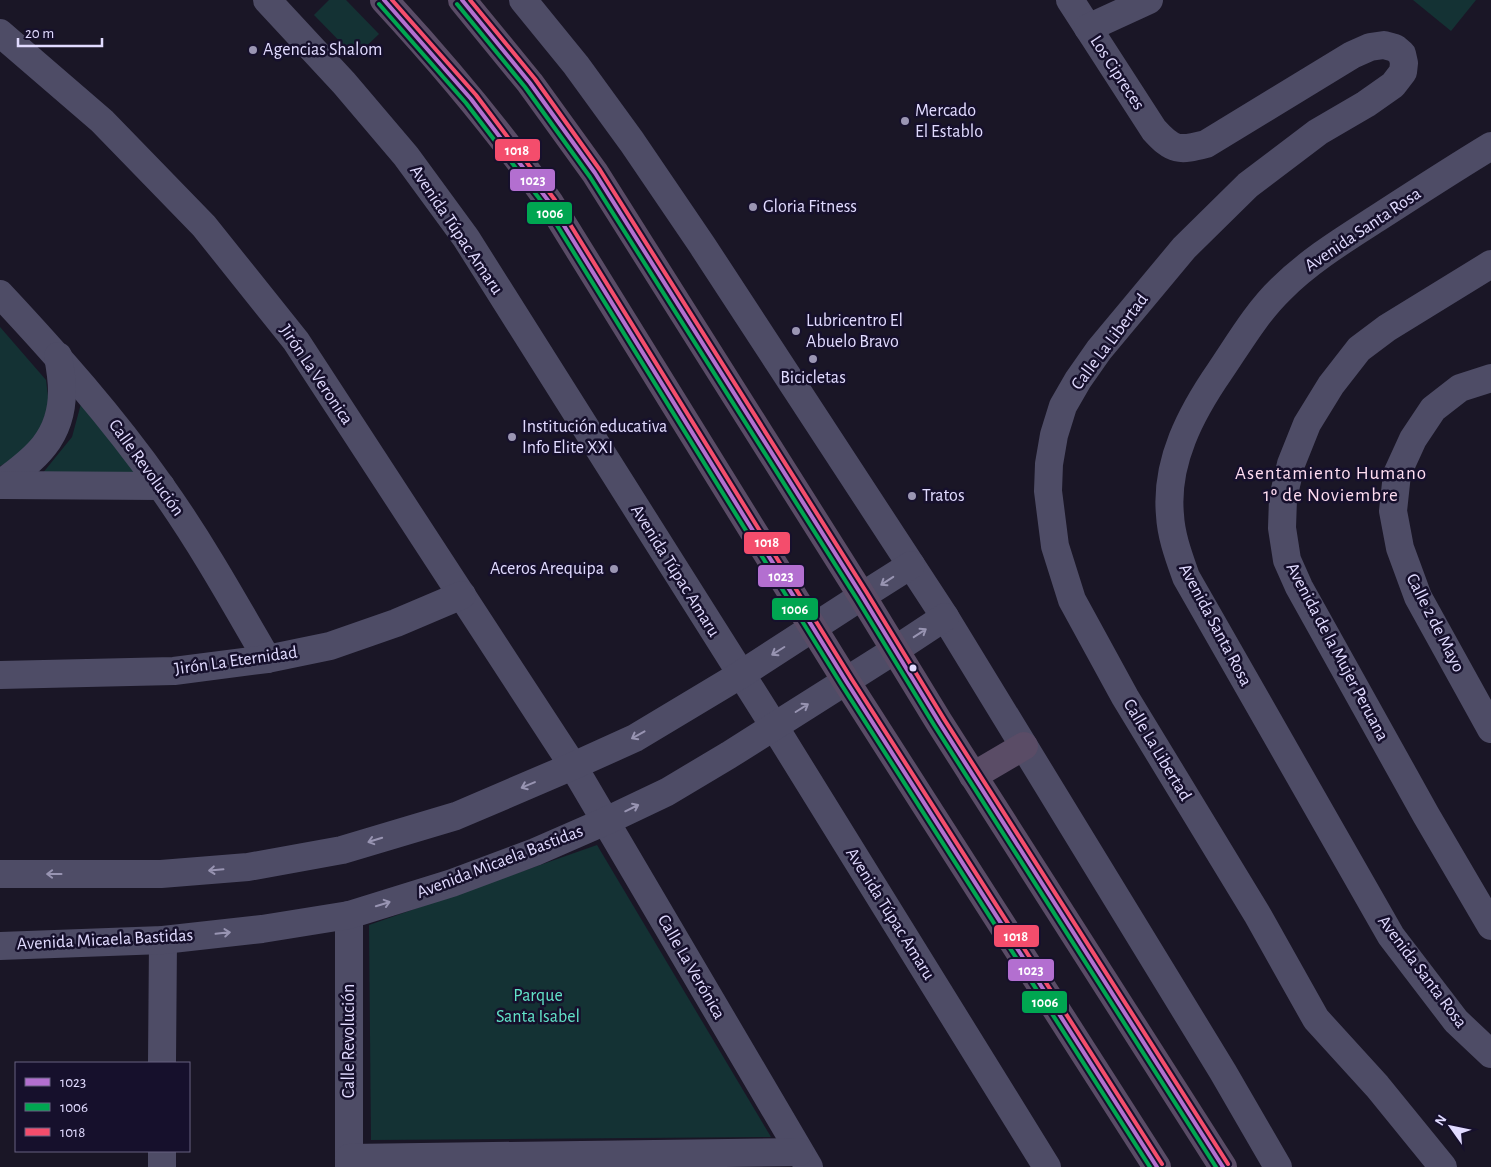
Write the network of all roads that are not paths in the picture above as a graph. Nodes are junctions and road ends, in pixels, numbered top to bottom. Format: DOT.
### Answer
graph roads {
  1 [pos="267,0"];
  2 [pos="384,0"];
  3 [pos="462,0"];
  4 [pos="523,0"];
  5 [pos="1070,0"];
  6 [pos="1149,0"];
  7 [pos="480,11"];
  8 [pos="1088,28"];
  9 [pos="0,33"];
  10 [pos="1166,143"];
  11 [pos="1491,146"];
  12 [pos="1491,264"];
  13 [pos="0,294"];
  14 [pos="58,356"];
  15 [pos="1491,378"];
  16 [pos="0,485"];
  17 [pos="161,486"];
  18 [pos="911,565"];
  19 [pos="462,595"];
  20 [pos="862,596"];
  21 [pos="945,617"];
  22 [pos="813,629"];
  23 [pos="895,650"];
  24 [pos="267,660"];
  25 [pos="0,675"];
  26 [pos="740,675"];
  27 [pos="846,681"];
  28 [pos="774,726"];
  29 [pos="1491,729"];
  30 [pos="1024,746"];
  31 [pos="573,766"];
  32 [pos="973,776"];
  33 [pos="606,821"];
  34 [pos="0,874"];
  35 [pos="349,915"];
  36 [pos="1491,926"];
  37 [pos="163,940"];
  38 [pos="0,946"];
  39 [pos="1491,1054"];
  40 [pos="162,1062"];
  41 [pos="162,1152"];
  42 [pos="804,1159"];
  43 [pos="349,1162"];
  44 [pos="162,1167"];
  45 [pos="1047,1167"];
  46 [pos="1157,1167"];
  47 [pos="1223,1167"];
  48 [pos="1278,1167"];
  49 [pos="1443,1167"];
  1 -- 26 [label="street, Avenida Túpac Amaru"];
  2 -- 22 [label="highway"];
  3 -- 7 [label="highway"];
  4 -- 18 [label="street"];
  5 -- 8 [label="street, Los Cipreces"];
  6 -- 8 [label="street"];
  7 -- 20 [label="highway"];
  8 -- 10 [label="street, Los Cipreces"];
  9 -- 19 [label="street, Jirón La Veronica"];
  10 -- 49 [label="street, Calle La Libertad"];
  11 -- 39 [label="street, Avenida Santa Rosa"];
  12 -- 36 [label="street, Avenida de la Mujer Peruana"];
  13 -- 14 [label="street, Calle Revolución"];
  14 -- 16 [label="street"];
  14 -- 17 [label="street, Calle Revolución"];
  15 -- 29 [label="street, Calle 2 de Mayo"];
  16 -- 17 [label="street"];
  17 -- 24 [label="street, Calle Revolución"];
  18 -- 20 [label="street, one-way"];
  18 -- 21 [label="street"];
  19 -- 24 [label="street, Jirón La Eternidad"];
  19 -- 31 [label="street, Jirón La Veronica"];
  20 -- 22 [label="street"];
  20 -- 23 [label="highway"];
  23 -- 21 [label="street, Avenida Micaela Bastidas, one-way"];
  21 -- 30 [label="street"];
  22 -- 26 [label="street, one-way"];
  22 -- 27 [label="highway"];
  23 -- 27 [label="street, Avenida Micaela Bastidas"];
  23 -- 32 [label="highway"];
  24 -- 25 [label="street, Jirón La Eternidad"];
  26 -- 28 [label="street, Avenida Túpac Amaru"];
  26 -- 31 [label="street, one-way"];
  28 -- 27 [label="street, Avenida Micaela Bastidas, one-way"];
  27 -- 46 [label="highway"];
  33 -- 28 [label="street, Avenida Micaela Bastidas, one-way"];
  28 -- 45 [label="street, Avenida Túpac Amaru"];
  30 -- 32 [label="highway"];
  30 -- 48 [label="street"];
  31 -- 33 [label="street, Calle La Verónica"];
  31 -- 34 [label="street, one-way"];
  32 -- 47 [label="highway"];
  35 -- 33 [label="street, Avenida Micaela Bastidas, one-way"];
  33 -- 42 [label="street, Calle La Verónica"];
  37 -- 35 [label="street, Avenida Micaela Bastidas, one-way"];
  35 -- 43 [label="street, Calle Revolución"];
  37 -- 38 [label="street, Avenida Micaela Bastidas"];
  37 -- 40 [label="street"];
  41 -- 44 [label="street"];
  42 -- 43 [label="street"];
}
